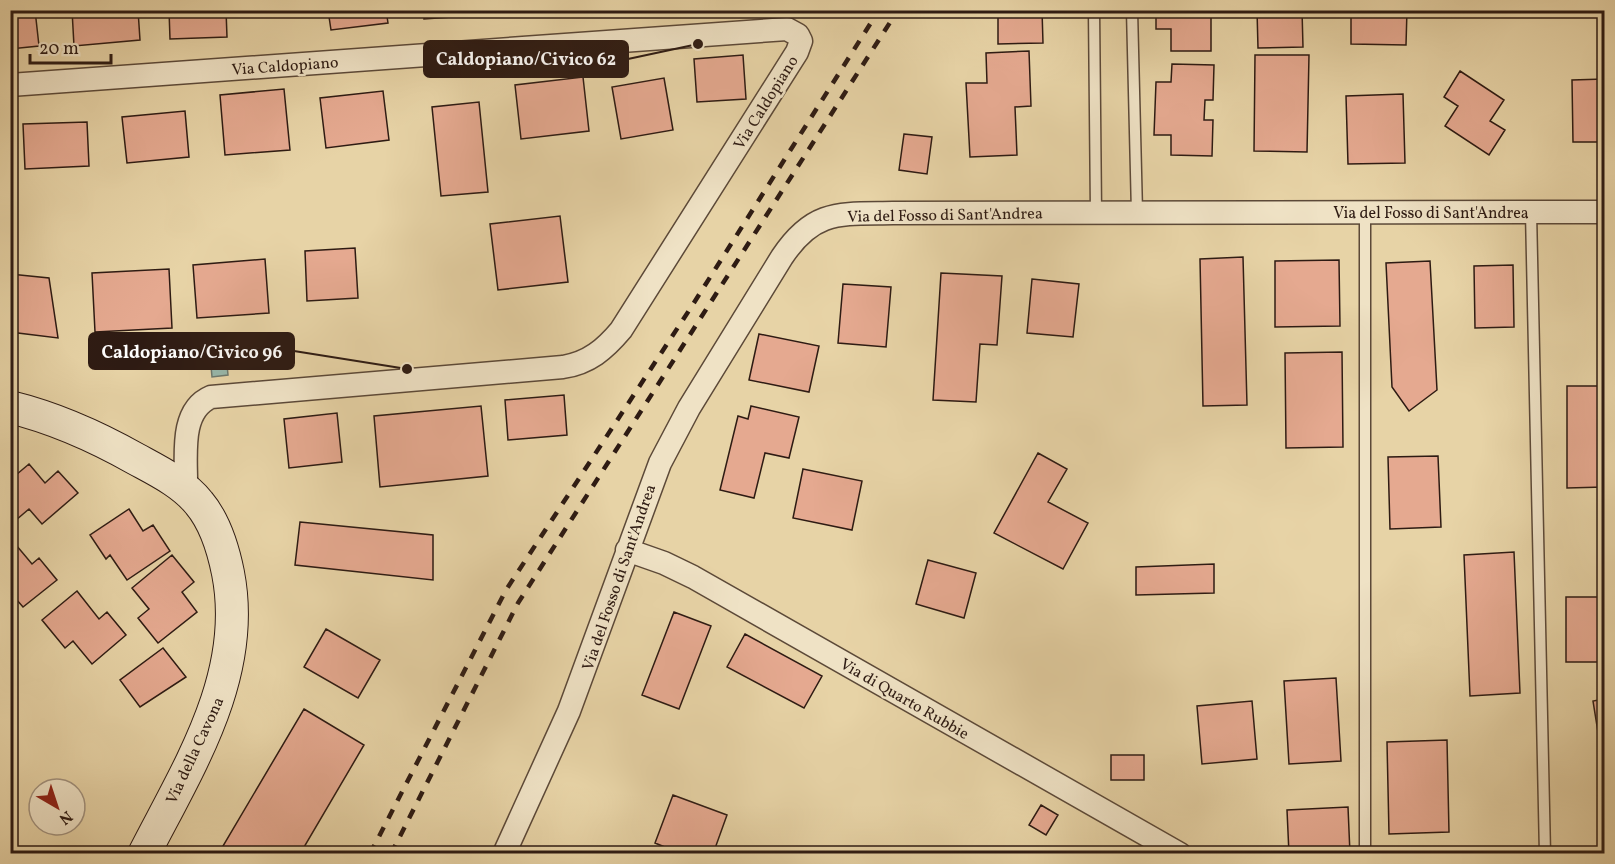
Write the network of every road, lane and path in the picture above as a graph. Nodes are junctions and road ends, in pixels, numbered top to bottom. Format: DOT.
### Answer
graph roads {
  1 [pos="1094,10"];
  2 [pos="1132,10"];
  3 [pos="10,85"];
  4 [pos="1531,212"];
  5 [pos="1605,212"];
  6 [pos="1096,213"];
  7 [pos="1137,213"];
  8 [pos="1365,213"];
  9 [pos="10,407"];
  10 [pos="186,490"];
  11 [pos="627,550"];
  12 [pos="144,854"];
  13 [pos="504,854"];
  14 [pos="1180,854"];
  15 [pos="1365,854"];
  16 [pos="1545,854"];
  1 -- 6 [label="lane"];
  2 -- 7 [label="lane"];
  3 -- 10 [label="street, Via Caldopiano"];
  4 -- 5 [label="street, Via del Fosso di Sant'Andrea"];
  4 -- 8 [label="street, Via del Fosso di Sant'Andrea"];
  4 -- 16 [label="lane"];
  6 -- 7 [label="street, Via del Fosso di Sant'Andrea"];
  6 -- 11 [label="street, Via del Fosso di Sant'Andrea"];
  7 -- 8 [label="street, Via del Fosso di Sant'Andrea"];
  8 -- 15 [label="lane"];
  9 -- 10 [label="main road, Via della Cavona"];
  10 -- 12 [label="main road, Via della Cavona"];
  11 -- 13 [label="street, Via del Fosso di Sant'Andrea"];
  11 -- 14 [label="street, Via di Quarto Rubbie"];
}
